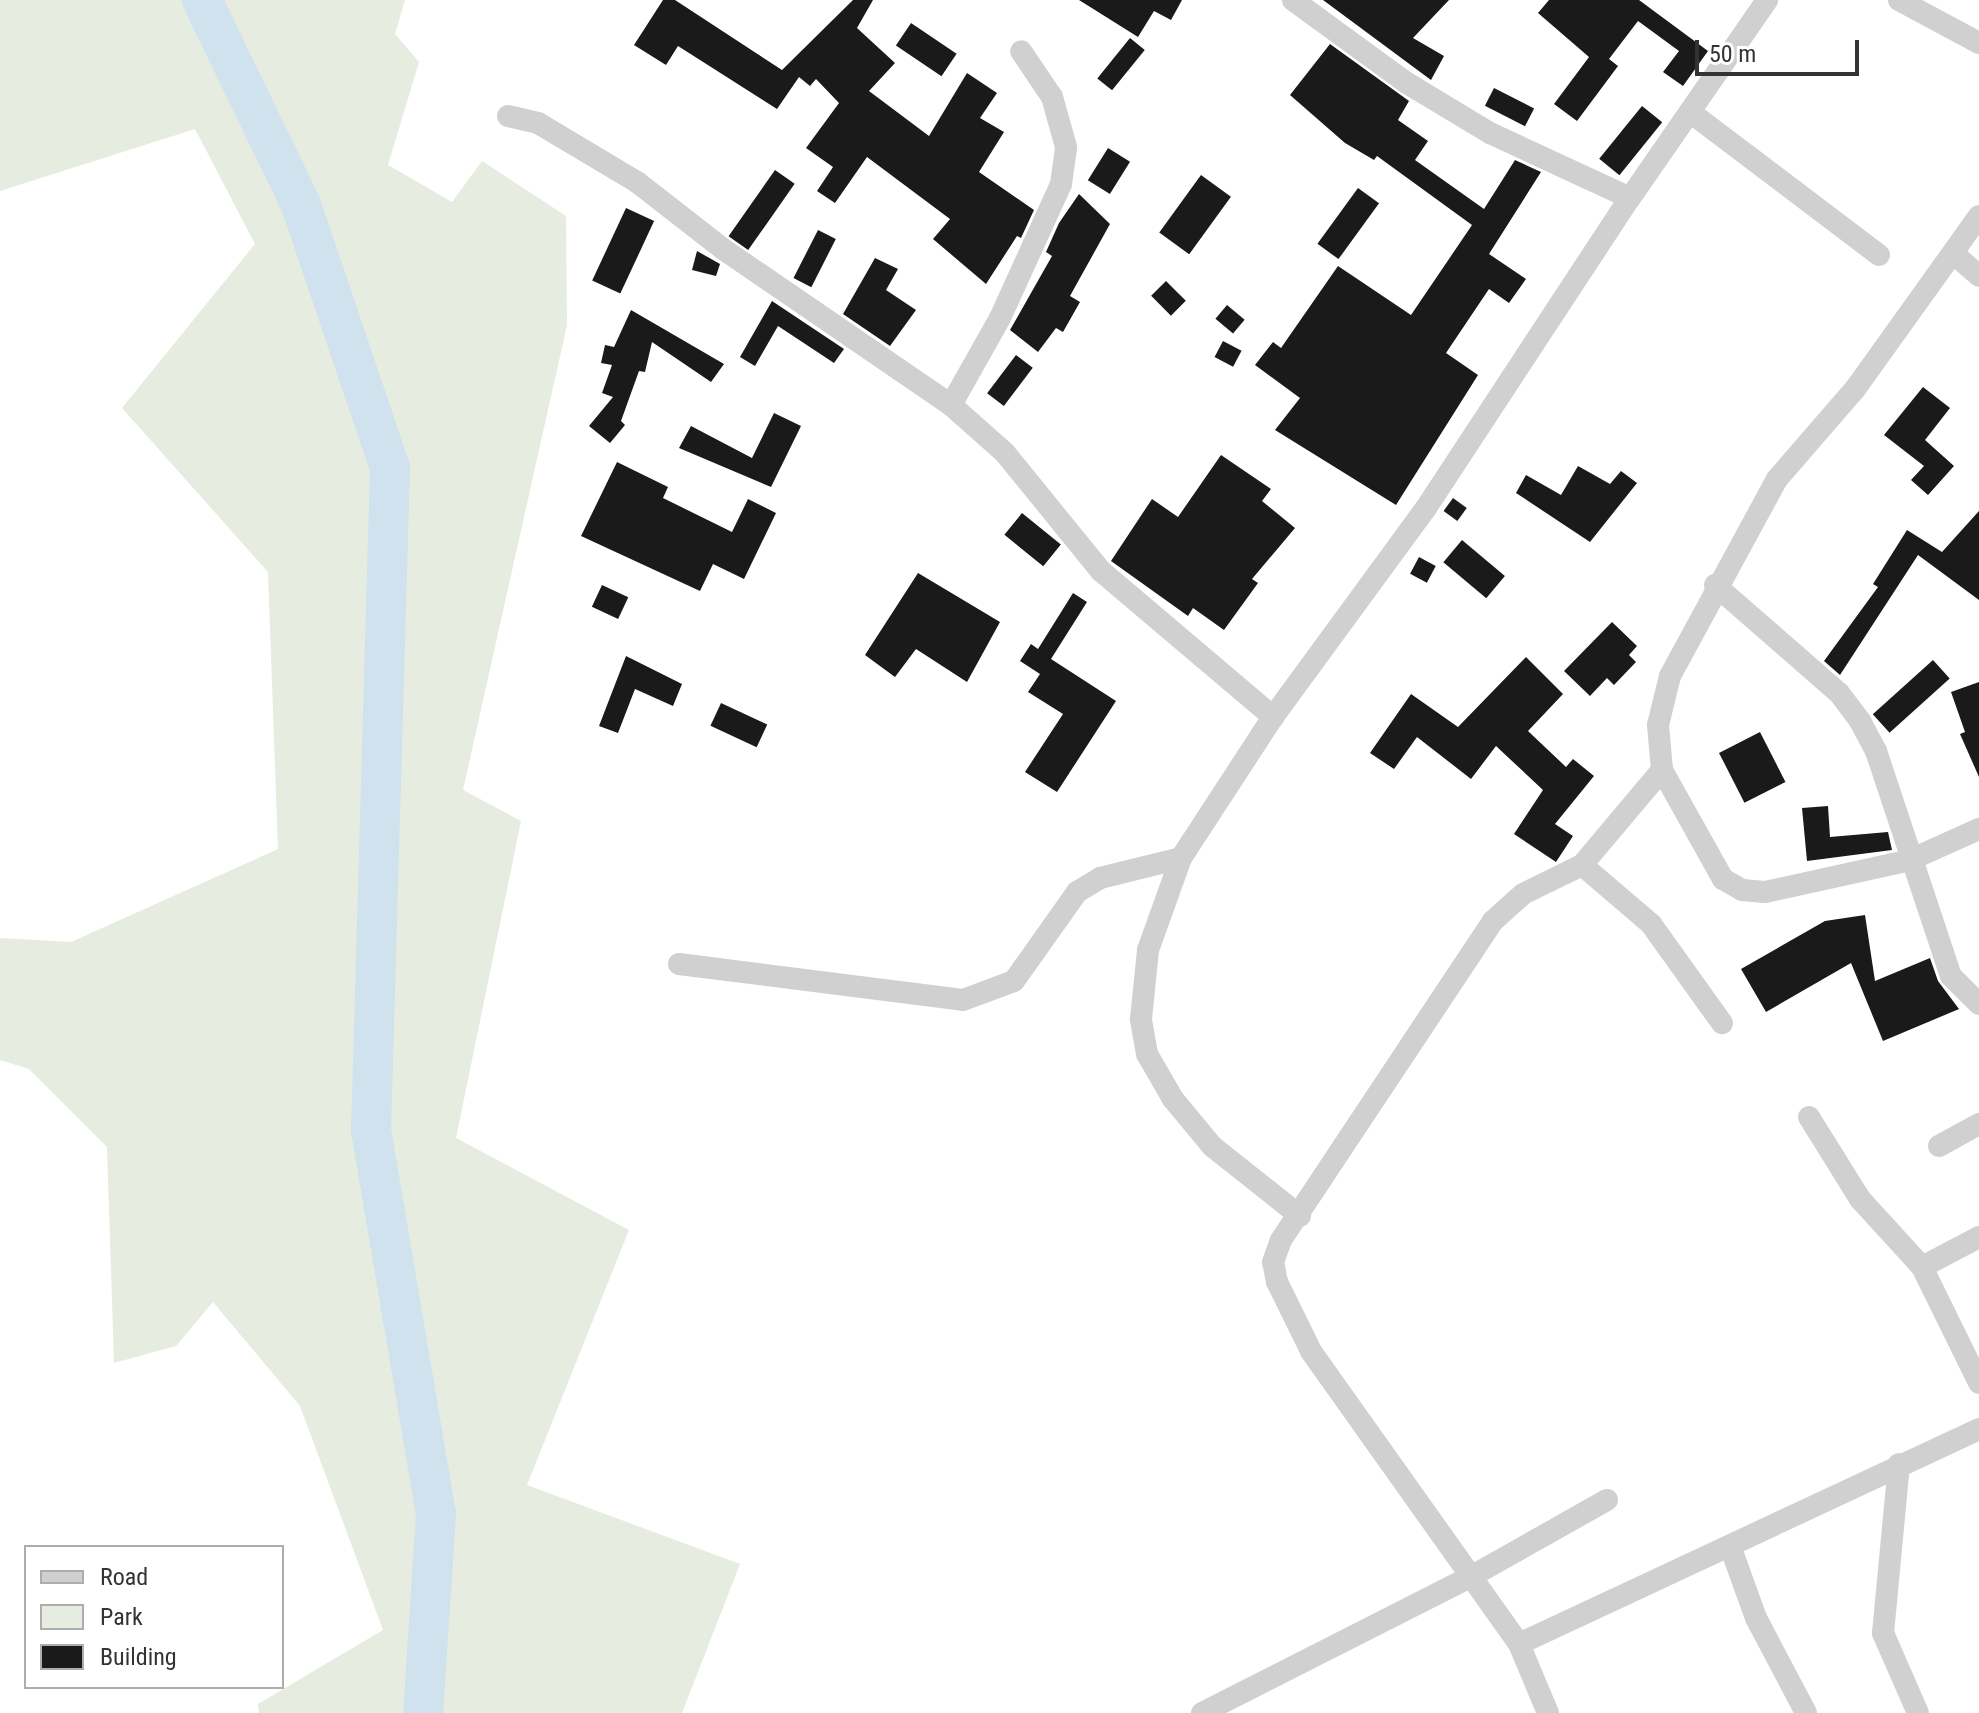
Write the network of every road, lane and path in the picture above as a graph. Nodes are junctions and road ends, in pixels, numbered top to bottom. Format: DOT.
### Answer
graph roads {
  1 [pos="1293,0"];
  2 [pos="1767,0"];
  3 [pos="1899,0"];
  4 [pos="1979,43"];
  5 [pos="1021,51"];
  6 [pos="1690,112"];
  7 [pos="508,116"];
  8 [pos="1630,198"];
  9 [pos="1979,216"];
  10 [pos="1954,254"];
  11 [pos="1879,255"];
  12 [pos="1979,276"];
  13 [pos="951,405"];
  14 [pos="1715,585"];
  15 [pos="1273,717"];
  16 [pos="1662,770"];
  17 [pos="1979,829"];
  18 [pos="1181,858"];
  19 [pos="1910,860"];
  20 [pos="1582,865"];
  21 [pos="679,964"];
  22 [pos="1979,1004"];
  23 [pos="1722,1023"];
  24 [pos="1809,1117"];
  25 [pos="1979,1124"];
  26 [pos="1939,1146"];
  27 [pos="1300,1216"];
  28 [pos="1979,1237"];
  29 [pos="1922,1267"];
  30 [pos="1979,1383"];
  31 [pos="1979,1429"];
  32 [pos="1899,1464"];
  33 [pos="1607,1500"];
  34 [pos="1730,1546"];
  35 [pos="1472,1576"];
  36 [pos="1519,1644"];
  37 [pos="1202,1713"];
  38 [pos="1548,1713"];
  39 [pos="1806,1713"];
  40 [pos="1918,1713"];
  1 -- 8 [label="street"];
  2 -- 6 [label="street"];
  3 -- 4 [label="street"];
  5 -- 13 [label="street"];
  6 -- 8 [label="street"];
  6 -- 11 [label="street"];
  7 -- 13 [label="street"];
  8 -- 15 [label="street"];
  9 -- 10 [label="street"];
  10 -- 12 [label="street"];
  10 -- 14 [label="street"];
  13 -- 15 [label="street"];
  14 -- 16 [label="street"];
  14 -- 19 [label="street"];
  15 -- 18 [label="street"];
  16 -- 19 [label="street"];
  16 -- 20 [label="street"];
  17 -- 19 [label="street"];
  18 -- 21 [label="street"];
  18 -- 27 [label="street"];
  19 -- 22 [label="street"];
  20 -- 23 [label="street"];
  20 -- 27 [label="street"];
  24 -- 29 [label="street"];
  25 -- 26 [label="street"];
  27 -- 35 [label="street"];
  28 -- 29 [label="street"];
  29 -- 30 [label="street"];
  31 -- 32 [label="street"];
  32 -- 34 [label="street"];
  32 -- 40 [label="street"];
  33 -- 35 [label="street"];
  34 -- 36 [label="street"];
  34 -- 39 [label="street"];
  35 -- 36 [label="street"];
  35 -- 37 [label="street"];
  36 -- 38 [label="street"];
}
